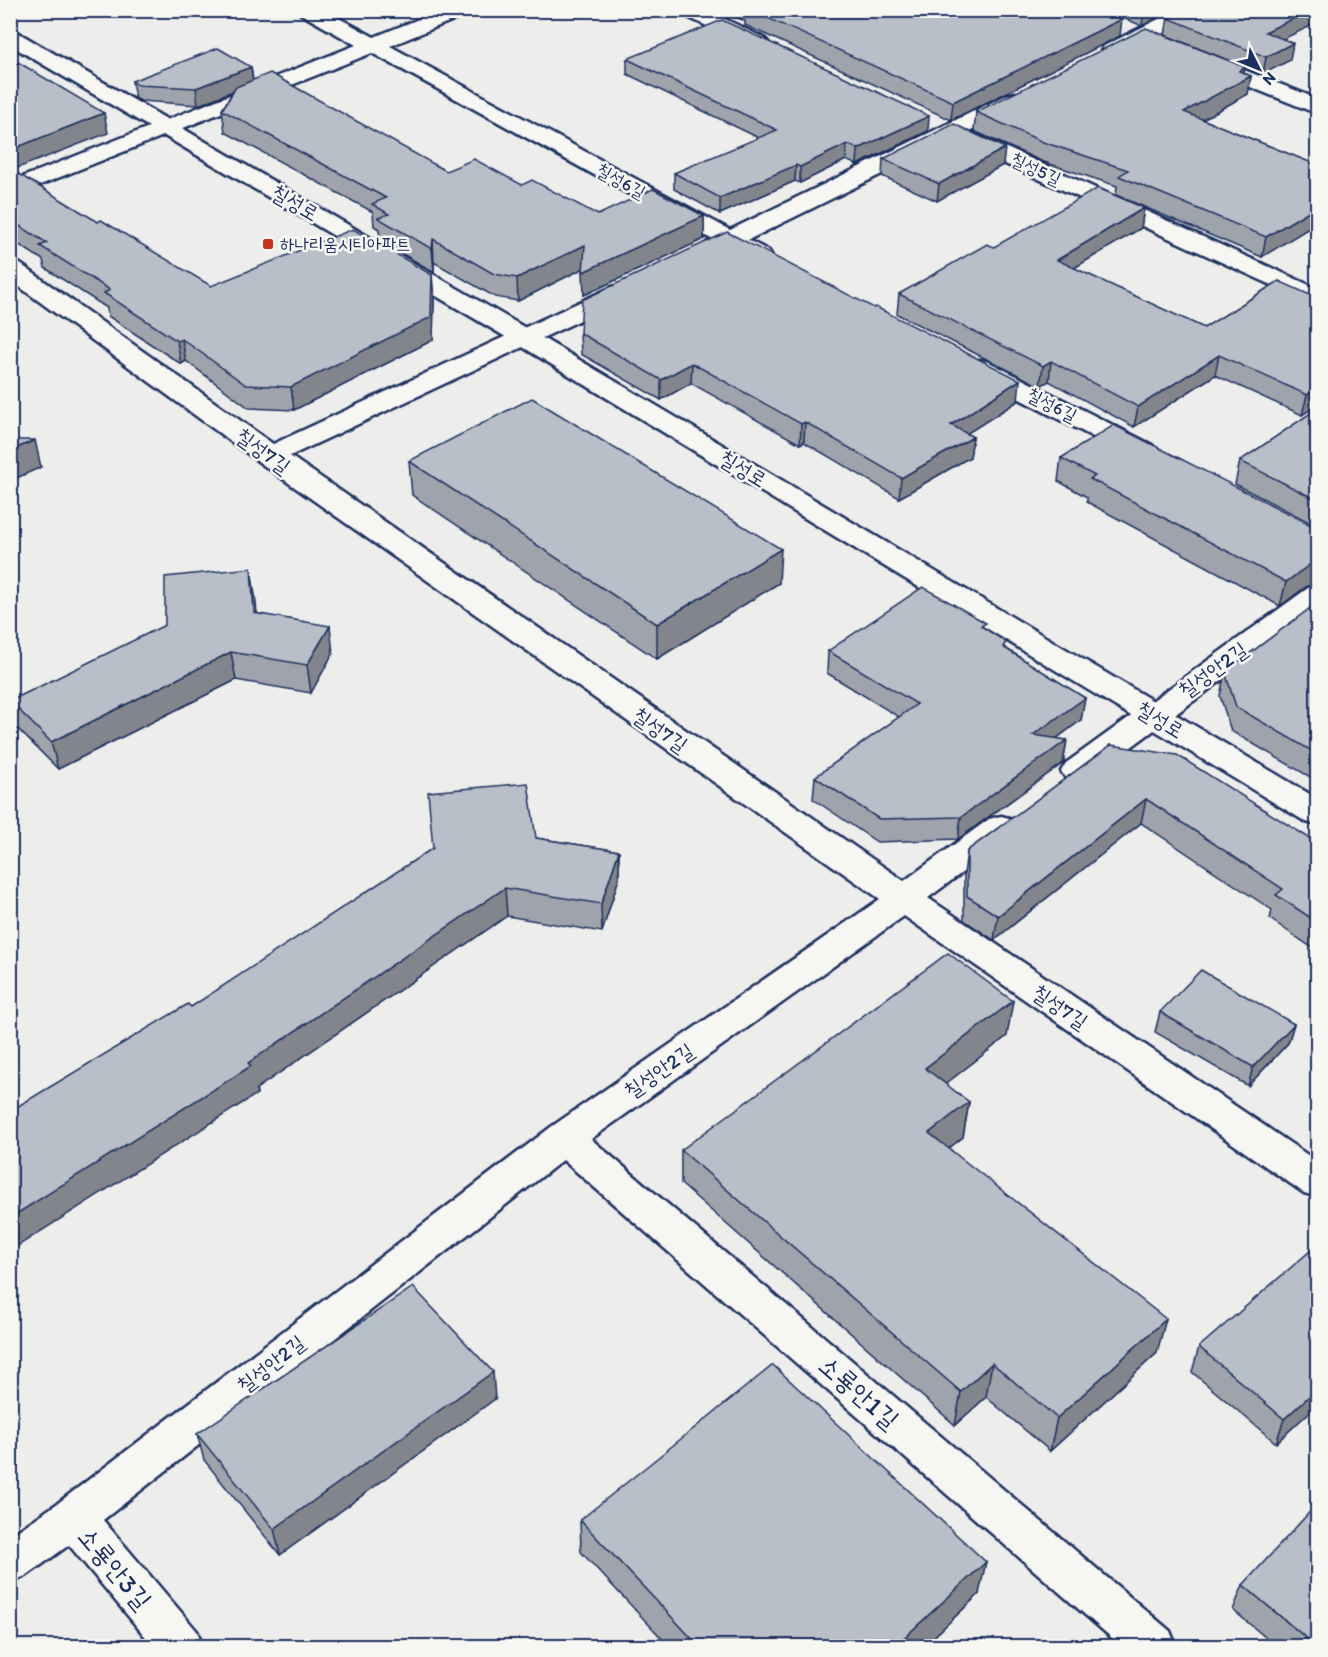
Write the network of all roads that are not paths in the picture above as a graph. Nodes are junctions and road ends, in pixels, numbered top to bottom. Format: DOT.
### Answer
graph roads {
  1 [pos="308,10"];
  2 [pos="461,10"];
  3 [pos="688,10"];
  4 [pos="1194,10"];
  5 [pos="10,36"];
  6 [pos="375,45"];
  7 [pos="773,49"];
  8 [pos="1187,54"];
  9 [pos="1090,62"];
  10 [pos="1037,89"];
  11 [pos="1317,107"];
  12 [pos="942,126"];
  13 [pos="167,128"];
  14 [pos="10,190"];
  15 [pos="728,240"];
  16 [pos="696,255"];
  17 [pos="781,267"];
  18 [pos="10,268"];
  19 [pos="643,281"];
  20 [pos="1317,299"];
  21 [pos="525,338"];
  22 [pos="960,358"];
  23 [pos="269,456"];
  24 [pos="1160,460"];
  25 [pos="1317,594"];
  26 [pos="1152,716"];
  27 [pos="1056,787"];
  28 [pos="1027,808"];
  29 [pos="1317,814"];
  30 [pos="902,900"];
  31 [pos="564,1138"];
  32 [pos="1317,1182"];
  33 [pos="73,1517"];
  34 [pos="10,1562"];
  35 [pos="181,1647"];
  36 [pos="1154,1647"];
  1 -- 6 [label="street, 칠성6길"];
  2 -- 6 [label="street"];
  3 -- 7 [label="street"];
  4 -- 9 [label="street"];
  5 -- 13 [label="street, 칠성로"];
  6 -- 13 [label="street"];
  6 -- 15 [label="street, 칠성6길"];
  8 -- 11 [label="street"];
  10 -- 12 [label="street"];
  12 -- 15 [label="street"];
  12 -- 20 [label="street, 칠성5길"];
  13 -- 14 [label="street"];
  13 -- 21 [label="street, 칠성로"];
  15 -- 16 [label="street"];
  15 -- 17 [label="street, 칠성6길"];
  18 -- 23 [label="street, 칠성7길"];
  19 -- 21 [label="street"];
  21 -- 23 [label="street"];
  21 -- 26 [label="street, 칠성로"];
  22 -- 24 [label="street, 칠성6길"];
  23 -- 30 [label="street, 칠성7길"];
  25 -- 26 [label="street, 칠성안2길"];
  26 -- 27 [label="street, 칠성안2길"];
  26 -- 29 [label="street, 칠성로"];
  28 -- 30 [label="street, 칠성안2길"];
  30 -- 31 [label="street, 칠성안2길"];
  30 -- 32 [label="street, 칠성7길"];
  31 -- 33 [label="street, 칠성안2길"];
  31 -- 36 [label="street, 소룡안1길"];
  33 -- 34 [label="street, 칠성안2길"];
  33 -- 35 [label="street, 소룡안3길"];
}
